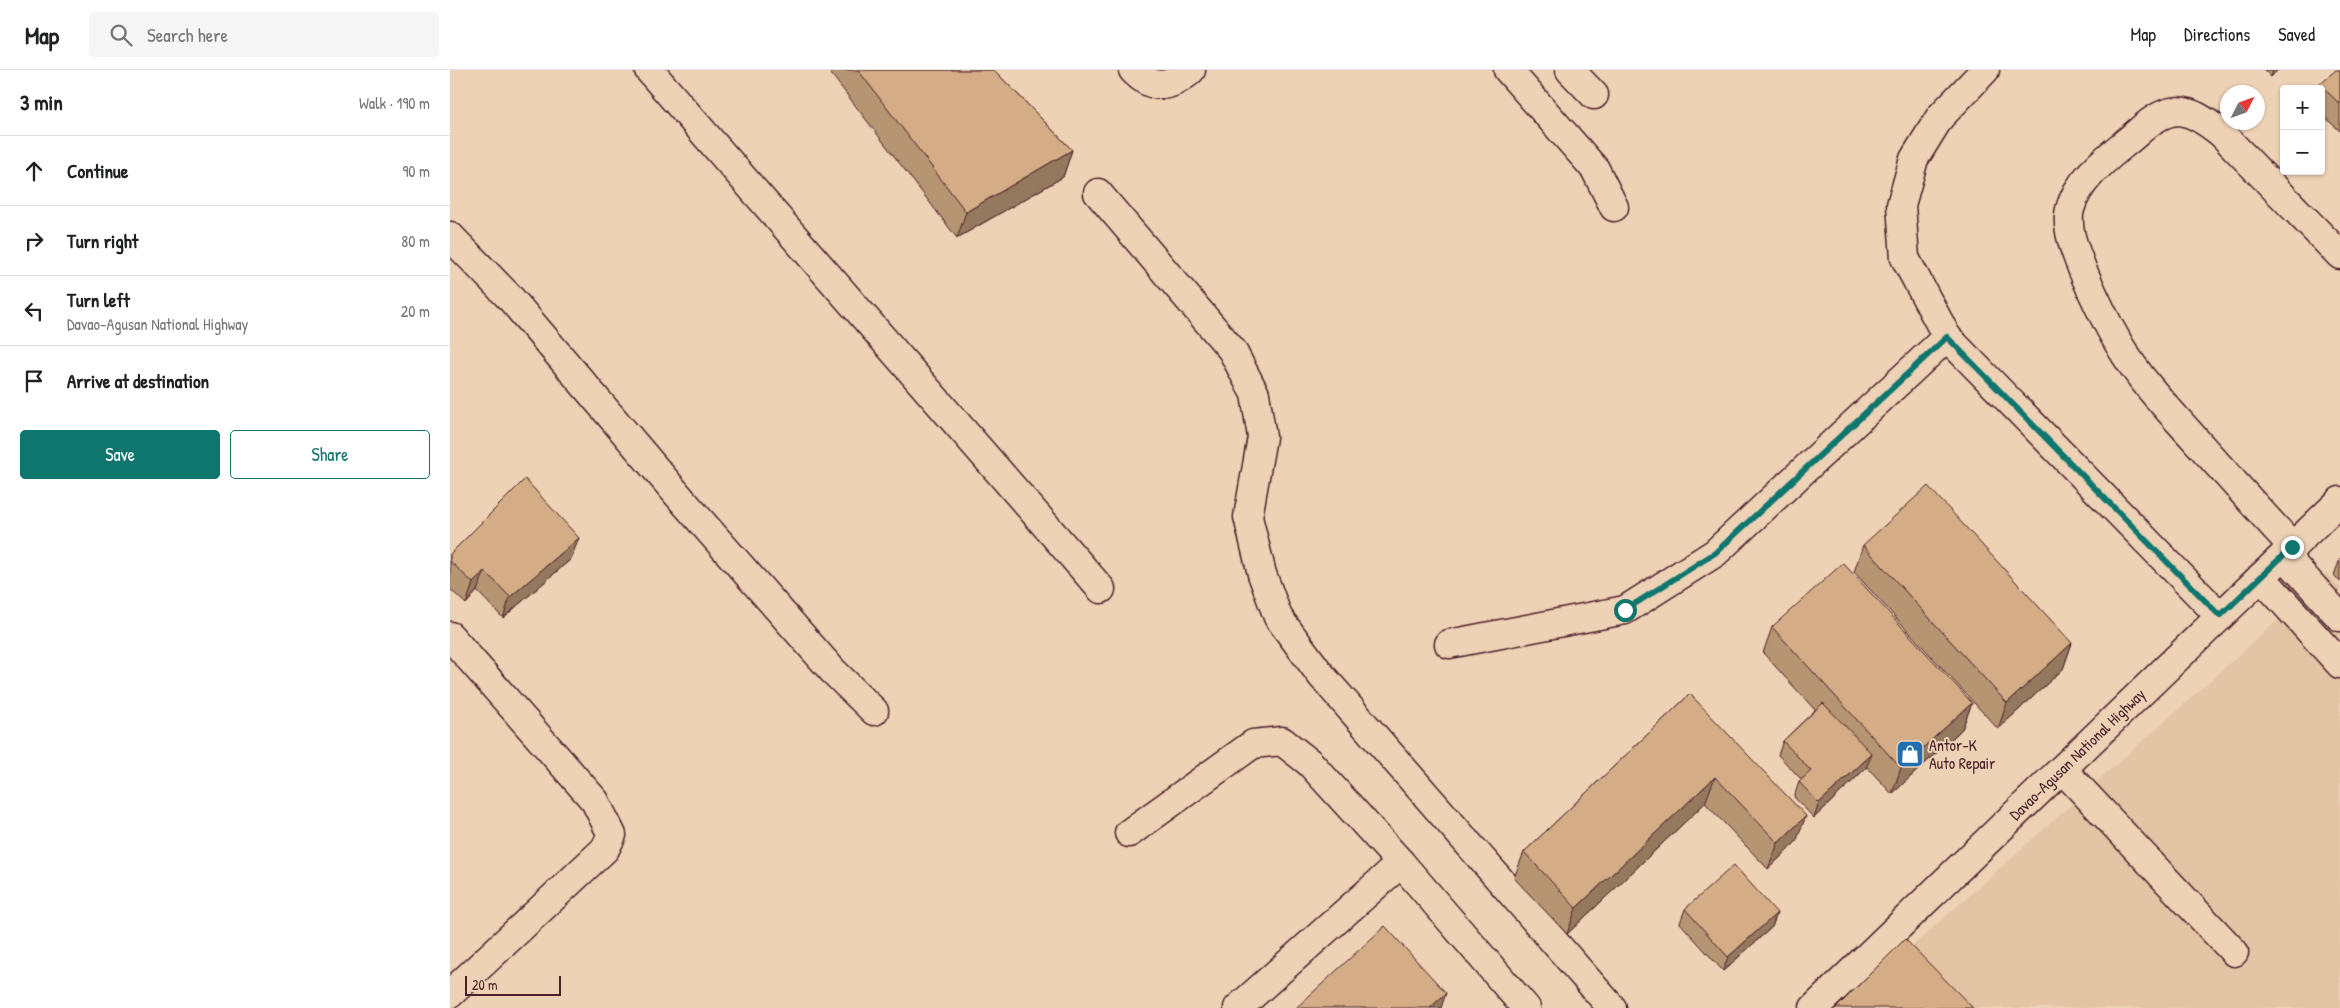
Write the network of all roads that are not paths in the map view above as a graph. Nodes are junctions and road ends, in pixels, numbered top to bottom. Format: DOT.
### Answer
graph roads {
  1 [pos="649,70"];
  2 [pos="1134,70"];
  3 [pos="1191,70"];
  4 [pos="1508,70"];
  5 [pos="1570,70"];
  6 [pos="1985,70"];
  7 [pos="1594,95"];
  8 [pos="1098,193"];
  9 [pos="1614,207"];
  10 [pos="450,236"];
  11 [pos="2340,255"];
  12 [pos="1947,337"];
  13 [pos="2340,501"];
  14 [pos="2288,551"];
  15 [pos="2261,577"];
  16 [pos="1101,589"];
  17 [pos="2220,616"];
  18 [pos="2340,617"];
  19 [pos="450,636"];
  20 [pos="1449,644"];
  21 [pos="2340,664"];
  22 [pos="874,711"];
  23 [pos="2062,769"];
  24 [pos="1129,833"];
  25 [pos="1401,864"];
  26 [pos="2234,952"];
  27 [pos="450,994"];
  28 [pos="1238,1008"];
  29 [pos="1526,1008"];
  30 [pos="1612,1008"];
  31 [pos="1814,1008"];
  1 -- 16 [label="street"];
  2 -- 3 [label="street"];
  4 -- 9 [label="street"];
  5 -- 7 [label="street"];
  6 -- 12 [label="street"];
  8 -- 30 [label="street"];
  10 -- 22 [label="street"];
  11 -- 14 [label="street"];
  12 -- 17 [label="street"];
  12 -- 20 [label="street"];
  13 -- 14 [label="street, Davao-Agusan National Highway"];
  14 -- 15 [label="street, Davao-Agusan National Highway"];
  14 -- 18 [label="street"];
  15 -- 17 [label="street, Davao-Agusan National Highway"];
  15 -- 21 [label="street"];
  17 -- 23 [label="street, Davao-Agusan National Highway"];
  19 -- 27 [label="street"];
  23 -- 26 [label="street"];
  23 -- 31 [label="street, Davao-Agusan National Highway"];
  24 -- 25 [label="street"];
  25 -- 28 [label="street"];
  25 -- 29 [label="street"];
}
